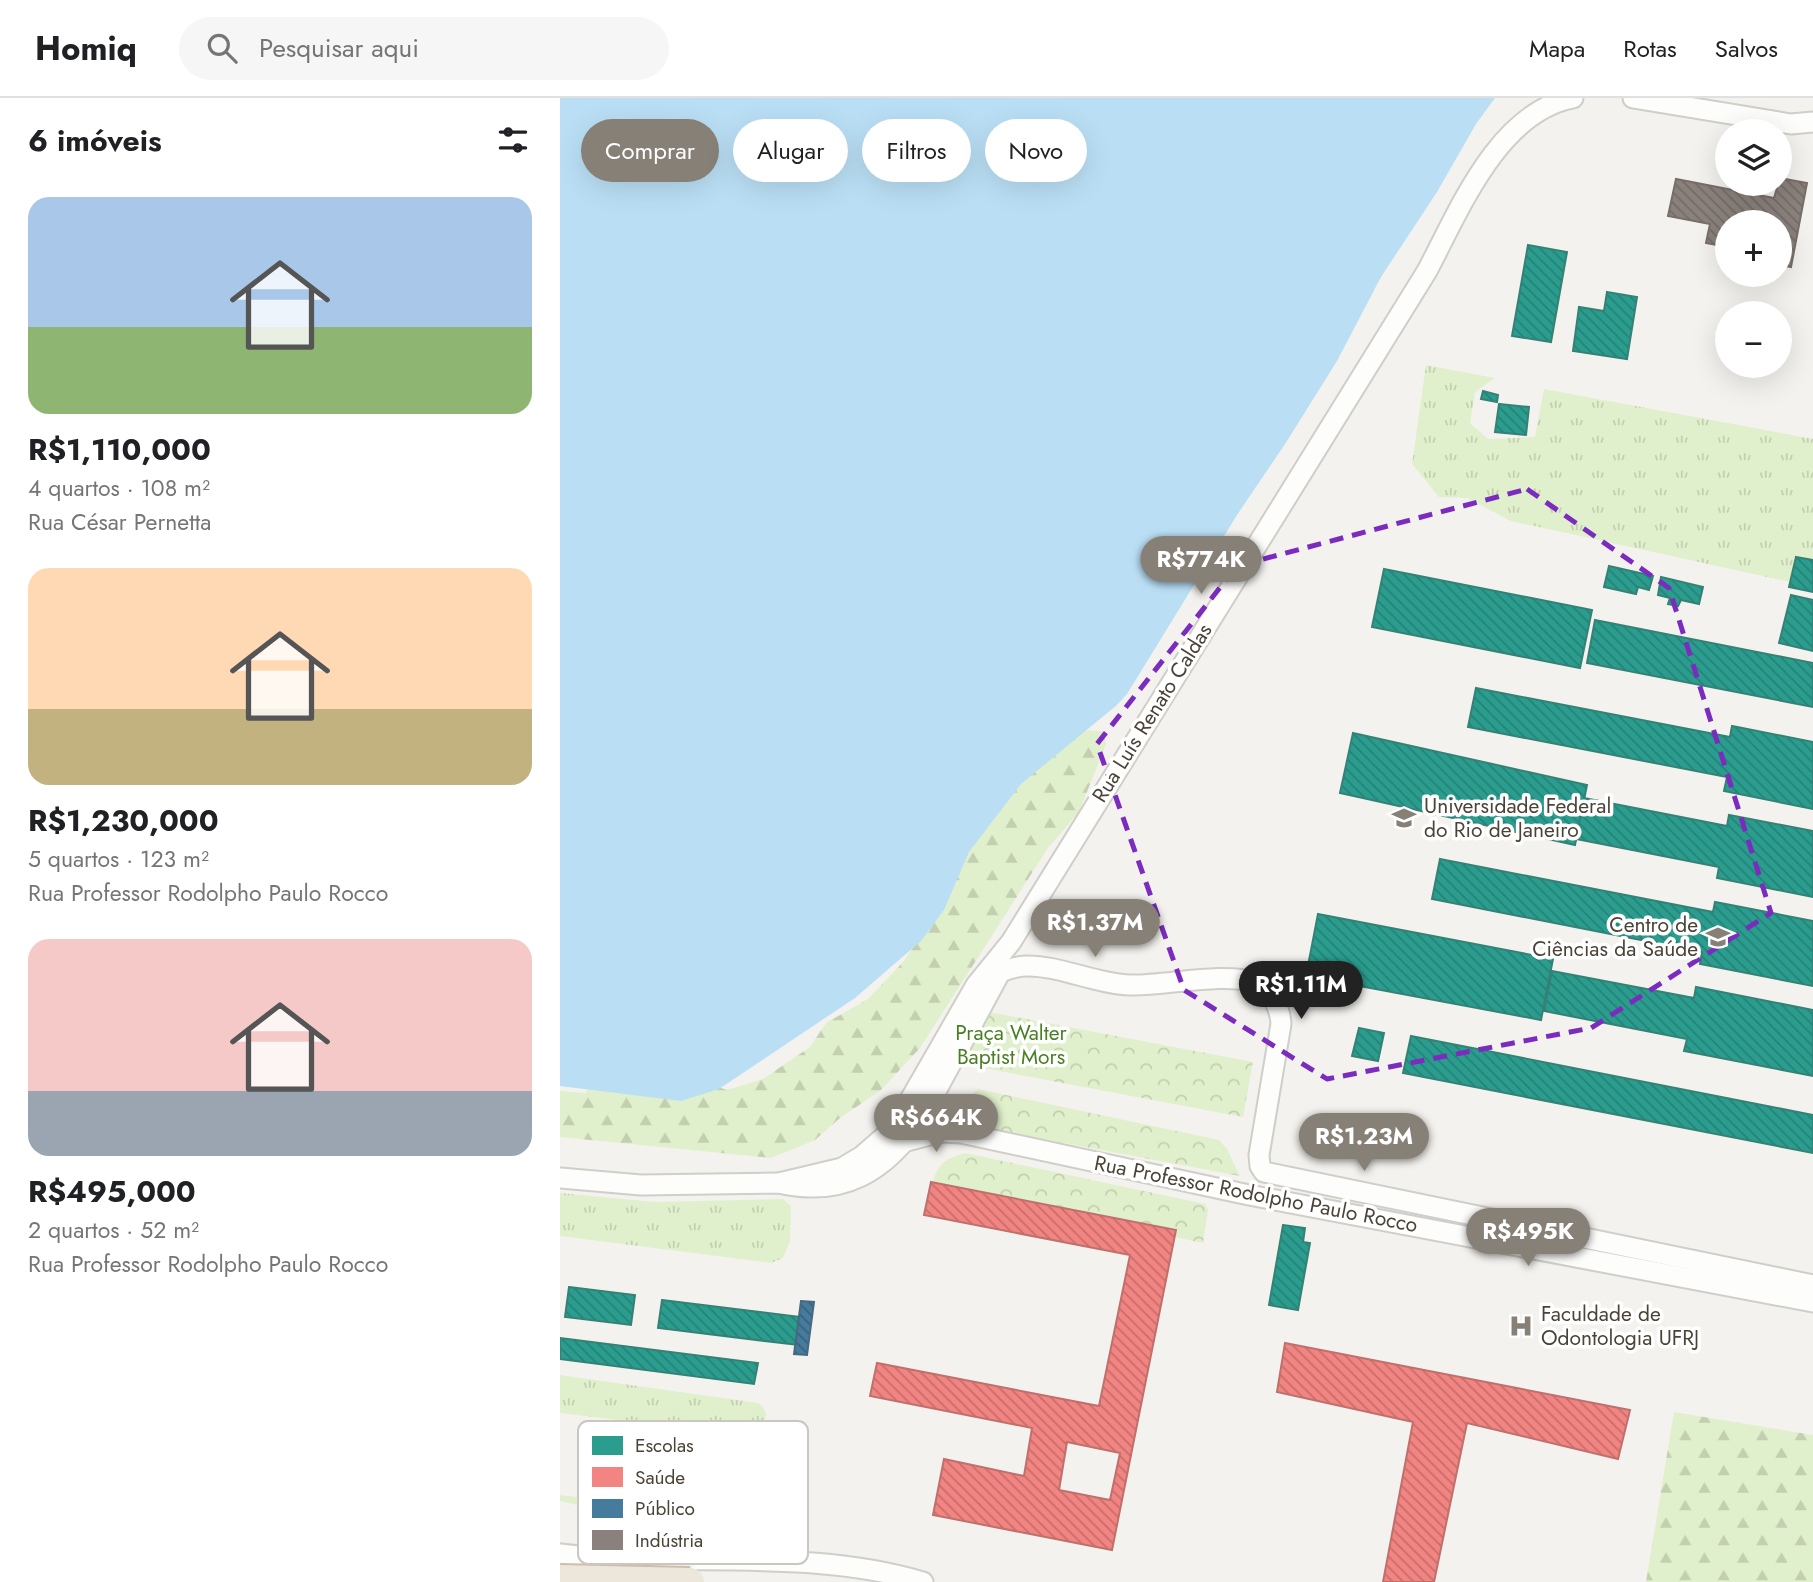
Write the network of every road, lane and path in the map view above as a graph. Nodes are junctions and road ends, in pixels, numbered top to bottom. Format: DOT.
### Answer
graph roads {
  1 [pos="1573,98"];
  2 [pos="1633,98"];
  3 [pos="1813,122"];
  4 [pos="1011,942"];
  5 [pos="1002,971"];
  6 [pos="976,985"];
  7 [pos="907,1141"];
  8 [pos="560,1178"];
  9 [pos="779,1183"];
  10 [pos="1813,1285"];
  11 [pos="1813,1302"];
  12 [pos="560,1554"];
  13 [pos="578,1556"];
  14 [pos="808,1563"];
  15 [pos="639,1564"];
  16 [pos="795,1564"];
  17 [pos="687,1571"];
  18 [pos="560,1578"];
  19 [pos="605,1582"];
  20 [pos="923,1582"];
  1 -- 4 [label="street, Rua Luís Renato Caldas"];
  2 -- 3 [label="street"];
  4 -- 5 [label="street, Rua Luís Renato Caldas"];
  4 -- 6 [label="street, Rua Luís Renato Caldas"];
  5 -- 6 [label="street"];
  5 -- 7 [label="street, Rua Luís Renato Caldas"];
  5 -- 10 [label="street, Rua Professor Rodolpho Paulo Rocco"];
  6 -- 9 [label="street, Rua Luís Renato Caldas"];
  7 -- 9 [label="street"];
  7 -- 11 [label="street, Rua Professor Rodolpho Paulo Rocco"];
  8 -- 9 [label="street"];
  12 -- 13 [label="street"];
  14 -- 20 [label="street"];
  15 -- 17 [label="street"];
  16 -- 17 [label="street"];
  17 -- 18 [label="highway, bridge"];
  17 -- 19 [label="main road"];
}
